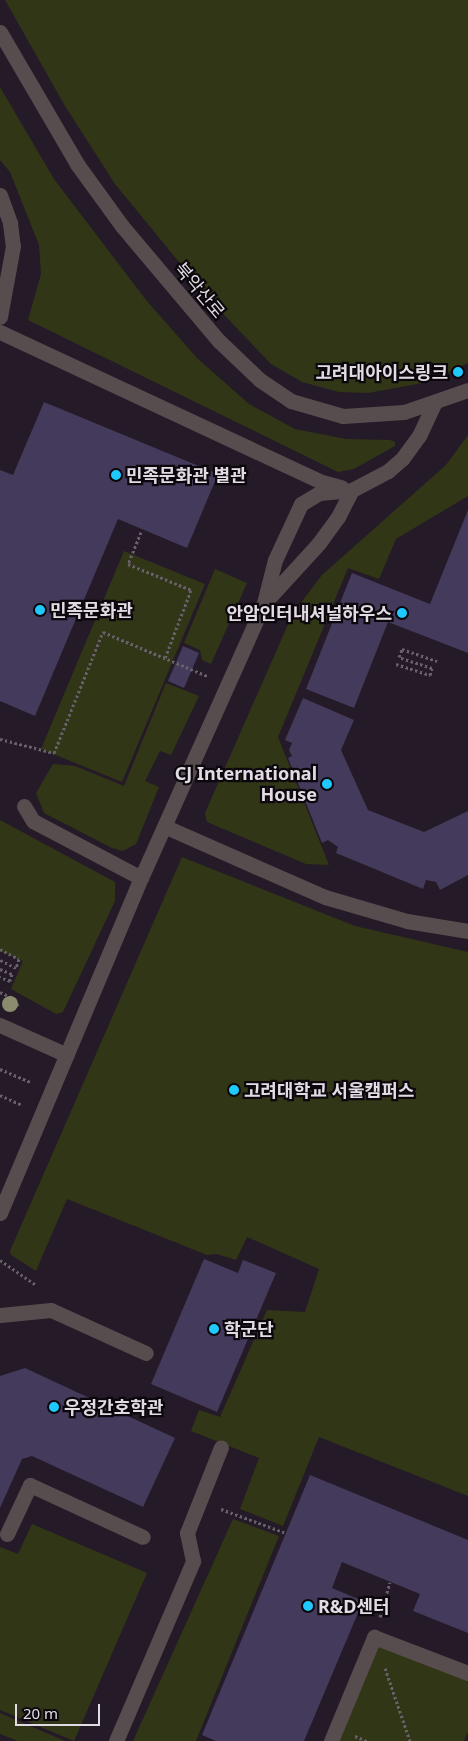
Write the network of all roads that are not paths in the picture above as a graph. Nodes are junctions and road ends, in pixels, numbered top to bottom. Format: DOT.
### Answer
graph roads {
  1 [pos="0,32"];
  2 [pos="0,196"];
  3 [pos="0,317"];
  4 [pos="0,332"];
  5 [pos="468,390"];
  6 [pos="434,404"];
  7 [pos="352,490"];
  8 [pos="264,603"];
  9 [pos="24,806"];
  10 [pos="166,827"];
  11 [pos="141,878"];
  12 [pos="468,930"];
  13 [pos="0,1025"];
  14 [pos="68,1055"];
  15 [pos="0,1213"];
  16 [pos="0,1315"];
  17 [pos="146,1353"];
  18 [pos="221,1447"];
  19 [pos="7,1534"];
  20 [pos="142,1537"];
  21 [pos="468,1674"];
  22 [pos="116,1741"];
  23 [pos="331,1741"];
  1 -- 6 [label="street, 북악산로"];
  2 -- 3 [label="street"];
  4 -- 7 [label="street"];
  5 -- 6 [label="street, 북악산로"];
  6 -- 7 [label="street"];
  7 -- 8 [label="street"];
  7 -- 8 [label="street"];
  8 -- 10 [label="street"];
  9 -- 11 [label="street"];
  10 -- 11 [label="street"];
  10 -- 12 [label="street"];
  11 -- 14 [label="street"];
  13 -- 14 [label="street"];
  14 -- 15 [label="street"];
  16 -- 17 [label="street"];
  18 -- 22 [label="street"];
  19 -- 20 [label="street"];
  21 -- 23 [label="street"];
}
